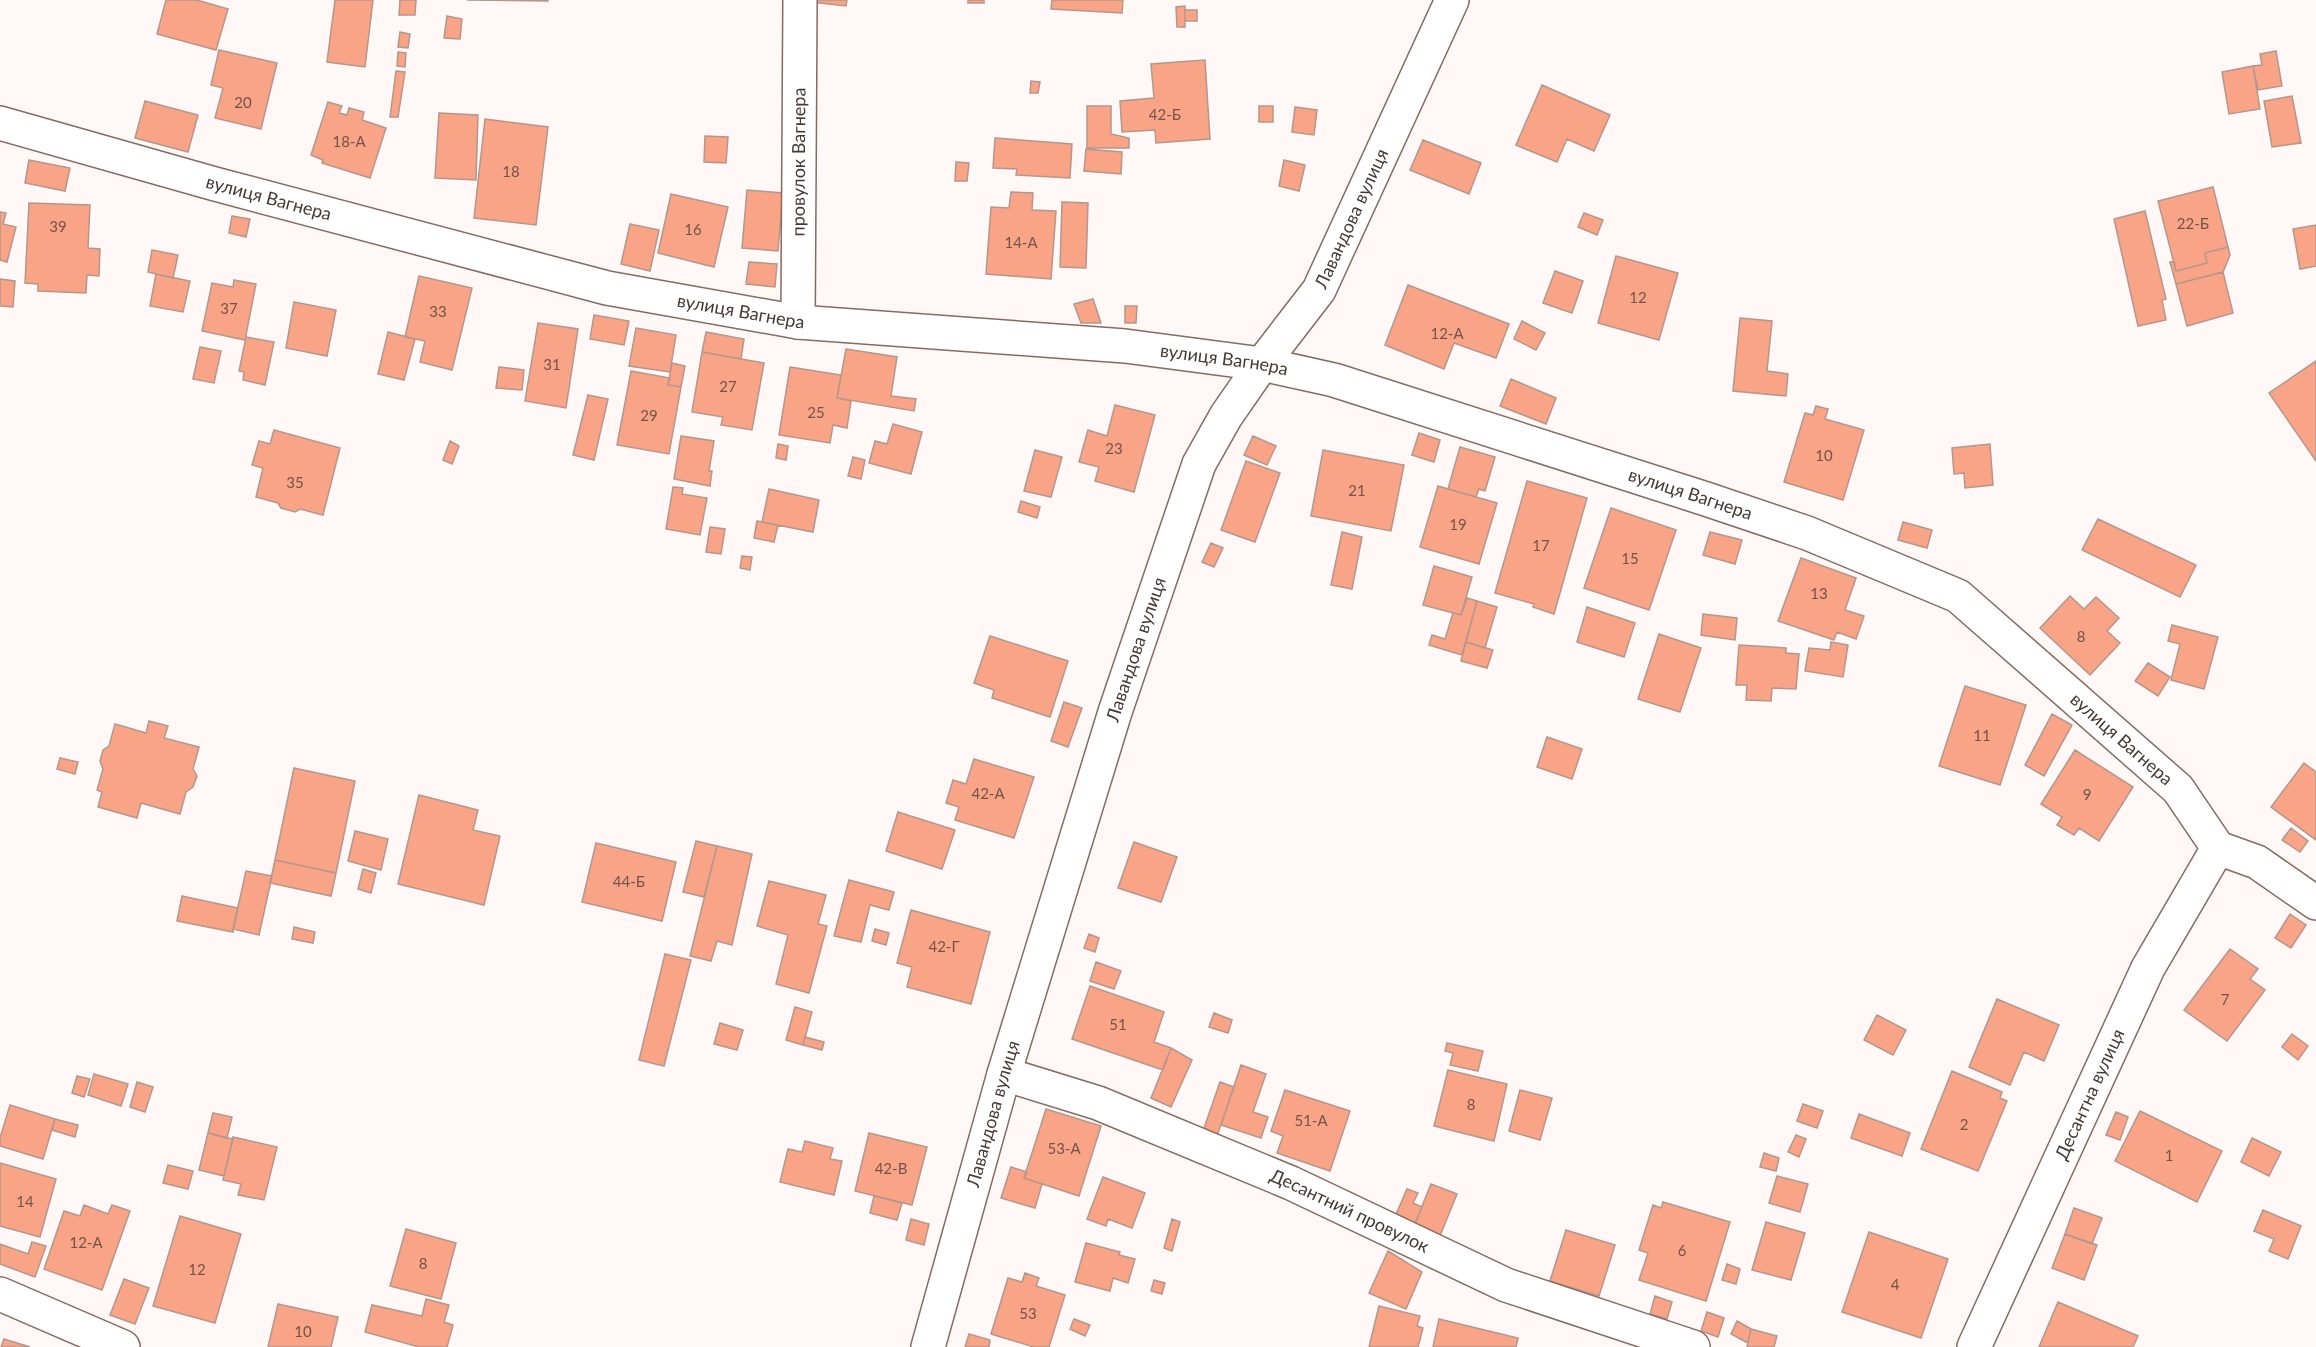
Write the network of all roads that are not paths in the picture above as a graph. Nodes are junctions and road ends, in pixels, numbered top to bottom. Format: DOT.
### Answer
graph roads {
  1 [pos="800,0"];
  2 [pos="1452,0"];
  3 [pos="0,123"];
  4 [pos="798,322"];
  5 [pos="1262,364"];
  6 [pos="2218,848"];
  7 [pos="2316,903"];
  8 [pos="1005,1074"];
  9 [pos="0,1294"];
  10 [pos="123,1347"];
  11 [pos="928,1347"];
  12 [pos="1693,1347"];
  13 [pos="1974,1347"];
  1 -- 4 [label="street, провулок Вагнера"];
  2 -- 5 [label="street, Лавандова вулиця"];
  3 -- 4 [label="street, вулиця Вагнера"];
  4 -- 5 [label="street, вулиця Вагнера"];
  5 -- 6 [label="street, вулиця Вагнера"];
  5 -- 8 [label="street, Лавандова вулиця"];
  6 -- 7 [label="street"];
  6 -- 13 [label="street, Десантна вулиця"];
  8 -- 11 [label="street, Лавандова вулиця"];
  8 -- 12 [label="street, Десантний провулок"];
  9 -- 10 [label="street"];
}
